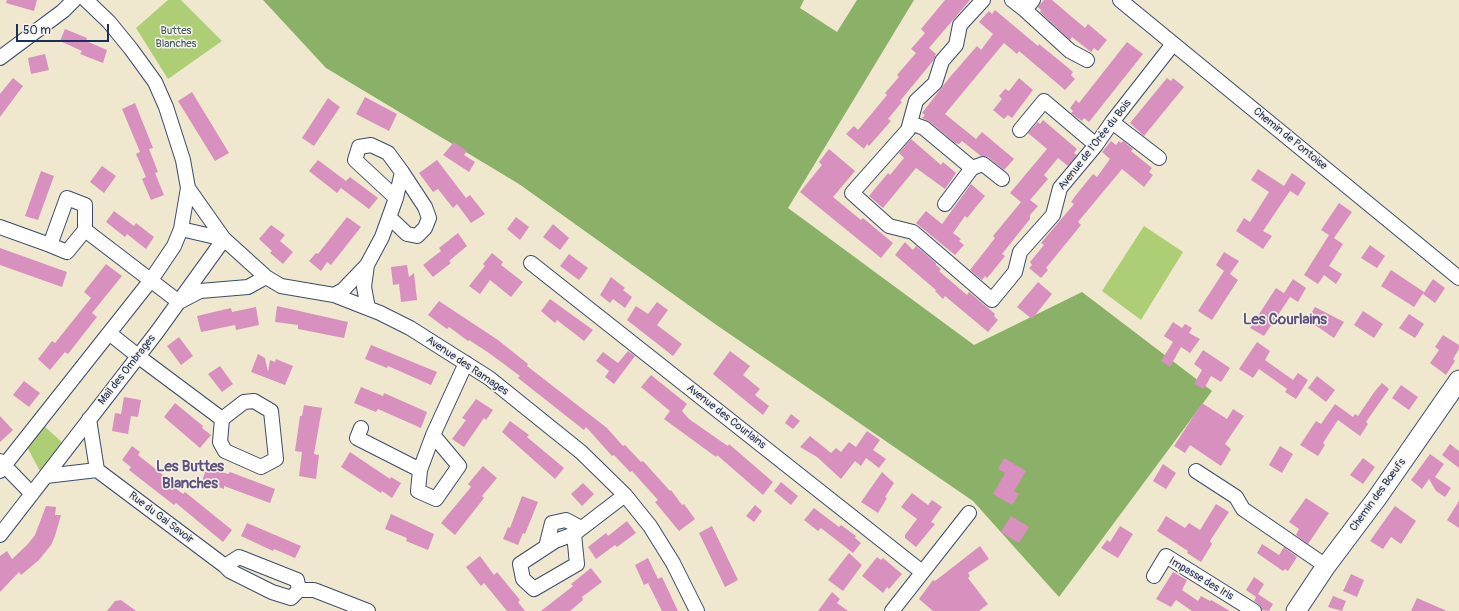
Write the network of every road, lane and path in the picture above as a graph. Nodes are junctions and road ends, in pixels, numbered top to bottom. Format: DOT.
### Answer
graph roads {
  1 [pos="74,0"];
  2 [pos="86,0"];
  3 [pos="983,0"];
  4 [pos="1012,0"];
  5 [pos="1120,0"];
  6 [pos="1029,5"];
  7 [pos="1173,44"];
  8 [pos="0,58"];
  9 [pos="1087,60"];
  10 [pos="1112,122"];
  11 [pos="910,123"];
  12 [pos="1020,130"];
  13 [pos="1096,145"];
  14 [pos="1159,158"];
  15 [pos="972,168"];
  16 [pos="402,172"];
  17 [pos="1002,179"];
  18 [pos="188,188"];
  19 [pos="396,198"];
  20 [pos="945,204"];
  21 [pos="389,217"];
  22 [pos="0,227"];
  23 [pos="181,229"];
  24 [pos="85,230"];
  25 [pos="224,239"];
  26 [pos="50,246"];
  27 [pos="531,263"];
  28 [pos="368,265"];
  29 [pos="266,277"];
  30 [pos="1459,278"];
  31 [pos="151,280"];
  32 [pos="334,295"];
  33 [pos="179,302"];
  34 [pos="368,308"];
  35 [pos="109,333"];
  36 [pos="139,356"];
  37 [pos="466,363"];
  38 [pos="1459,380"];
  39 [pos="222,418"];
  40 [pos="89,419"];
  41 [pos="361,428"];
  42 [pos="433,435"];
  43 [pos="1,466"];
  44 [pos="97,470"];
  45 [pos="420,470"];
  46 [pos="1196,471"];
  47 [pos="46,476"];
  48 [pos="32,494"];
  49 [pos="625,495"];
  50 [pos="969,513"];
  51 [pos="577,531"];
  52 [pos="0,534"];
  53 [pos="225,566"];
  54 [pos="1326,566"];
  55 [pos="922,572"];
  56 [pos="1154,576"];
  57 [pos="298,590"];
  58 [pos="897,609"];
  59 [pos="368,611"];
  60 [pos="697,611"];
  61 [pos="1254,611"];
  62 [pos="1296,611"];
  1 -- 8 [label="street"];
  2 -- 18 [label="street"];
  3 -- 11 [label="street, Avenue de l'Orée du Bois"];
  4 -- 6 [label="street"];
  5 -- 7 [label="street, Chemin de Pontoise"];
  6 -- 9 [label="street"];
  7 -- 10 [label="street, Avenue de l'Orée du Bois"];
  7 -- 30 [label="street, Chemin de Pontoise"];
  10 -- 13 [label="street, Avenue de l'Orée du Bois"];
  10 -- 14 [label="street"];
  11 -- 13 [label="street, Avenue de l'Orée du Bois"];
  11 -- 15 [label="street"];
  12 -- 13 [label="street"];
  15 -- 17 [label="street"];
  15 -- 20 [label="street"];
  16 -- 19 [label="street"];
  16 -- 19 [label="street"];
  16 -- 21 [label="street"];
  18 -- 23 [label="street"];
  18 -- 25 [label="street, Avenue des Ramages"];
  19 -- 21 [label="street"];
  21 -- 28 [label="street"];
  22 -- 26 [label="street"];
  23 -- 25 [label="street"];
  23 -- 31 [label="street"];
  24 -- 26 [label="street"];
  24 -- 26 [label="street"];
  24 -- 31 [label="street"];
  25 -- 29 [label="street, Avenue des Ramages"];
  25 -- 33 [label="street, Mail des Ombrages"];
  27 -- 55 [label="street, Avenue des Courlains"];
  28 -- 32 [label="street"];
  28 -- 34 [label="street"];
  29 -- 32 [label="street, Avenue des Ramages"];
  29 -- 33 [label="street"];
  31 -- 33 [label="street"];
  31 -- 35 [label="street"];
  32 -- 34 [label="street, Avenue des Ramages"];
  33 -- 36 [label="street, Mail des Ombrages"];
  34 -- 37 [label="street, Avenue des Ramages"];
  35 -- 36 [label="street"];
  35 -- 43 [label="street"];
  36 -- 39 [label="street"];
  36 -- 40 [label="street, Mail des Ombrages"];
  37 -- 42 [label="street"];
  37 -- 49 [label="street, Avenue des Ramages"];
  38 -- 54 [label="street, Chemin des Bœufs"];
  39 -- 39 [label="street"];
  40 -- 44 [label="street"];
  40 -- 47 [label="street, Mail des Ombrages"];
  41 -- 45 [label="street"];
  42 -- 45 [label="street"];
  42 -- 45 [label="street"];
  43 -- 48 [label="street"];
  44 -- 47 [label="street"];
  44 -- 53 [label="street, Rue du Gai Savoir"];
  46 -- 54 [label="street"];
  47 -- 48 [label="street, Mail des Ombrages"];
  48 -- 52 [label="street, Mail des Ombrages"];
  49 -- 51 [label="street"];
  49 -- 60 [label="street, Avenue des Ramages"];
  50 -- 55 [label="street"];
  51 -- 51 [label="street"];
  53 -- 57 [label="street, Rue du Gai Savoir"];
  53 -- 57 [label="street"];
  54 -- 62 [label="street, Chemin des Bœufs"];
  55 -- 58 [label="street"];
  56 -- 61 [label="street, Impasse des Iris"];
  57 -- 59 [label="street, Rue du Gai Savoir"];
}
